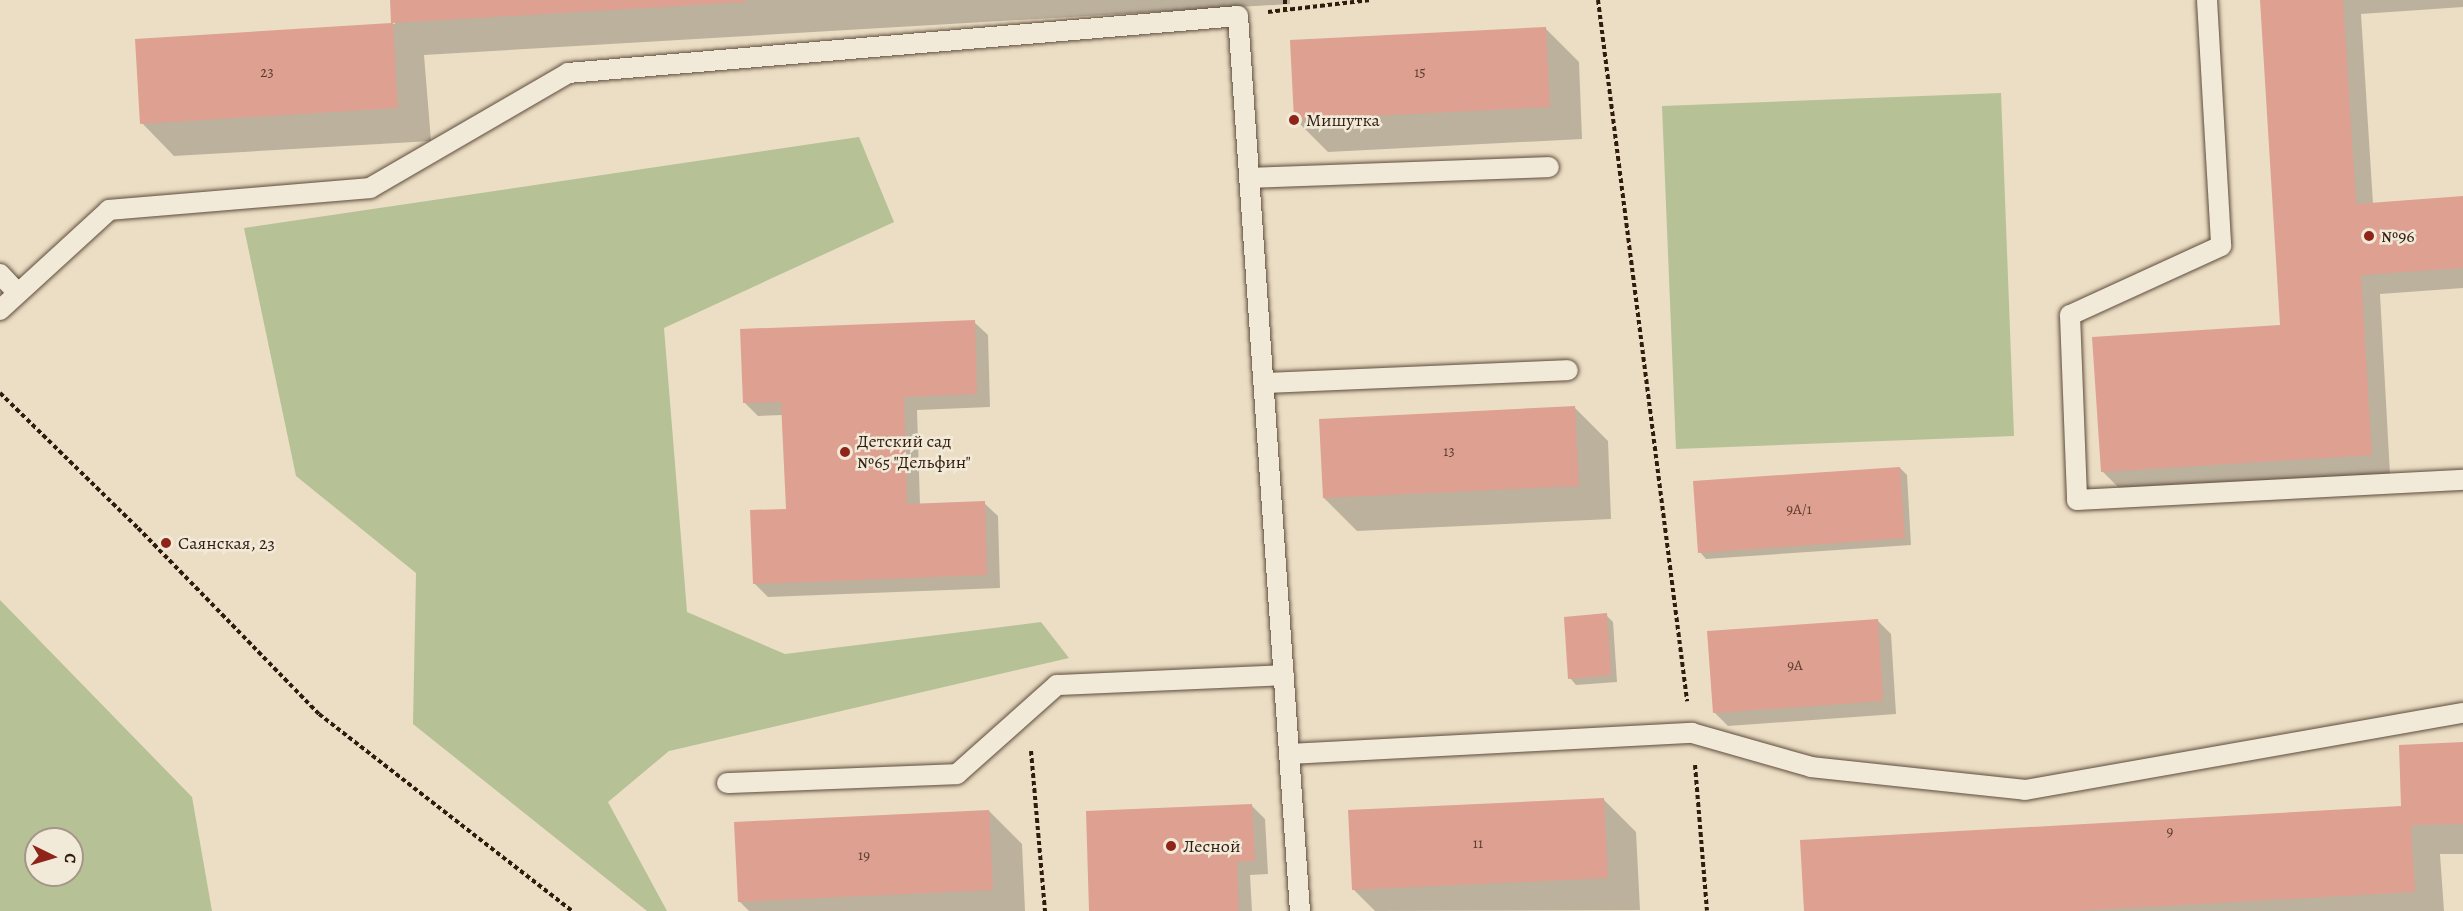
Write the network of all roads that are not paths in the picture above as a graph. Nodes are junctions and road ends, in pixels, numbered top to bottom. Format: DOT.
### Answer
graph roads {
  1 [pos="2207,0"];
  2 [pos="1549,167"];
  3 [pos="1250,178"];
  4 [pos="0,274"];
  5 [pos="18,293"];
  6 [pos="0,310"];
  7 [pos="1568,370"];
  8 [pos="1264,383"];
  9 [pos="2463,480"];
  10 [pos="1284,675"];
  11 [pos="2463,713"];
  12 [pos="1289,754"];
  13 [pos="727,783"];
  14 [pos="1300,911"];
  1 -- 9 [label="lane"];
  2 -- 3 [label="lane"];
  3 -- 5 [label="lane"];
  3 -- 8 [label="lane"];
  4 -- 5 [label="lane"];
  5 -- 6 [label="lane"];
  7 -- 8 [label="lane"];
  8 -- 10 [label="lane"];
  10 -- 12 [label="lane"];
  10 -- 13 [label="lane"];
  11 -- 12 [label="lane"];
  12 -- 14 [label="lane"];
}
